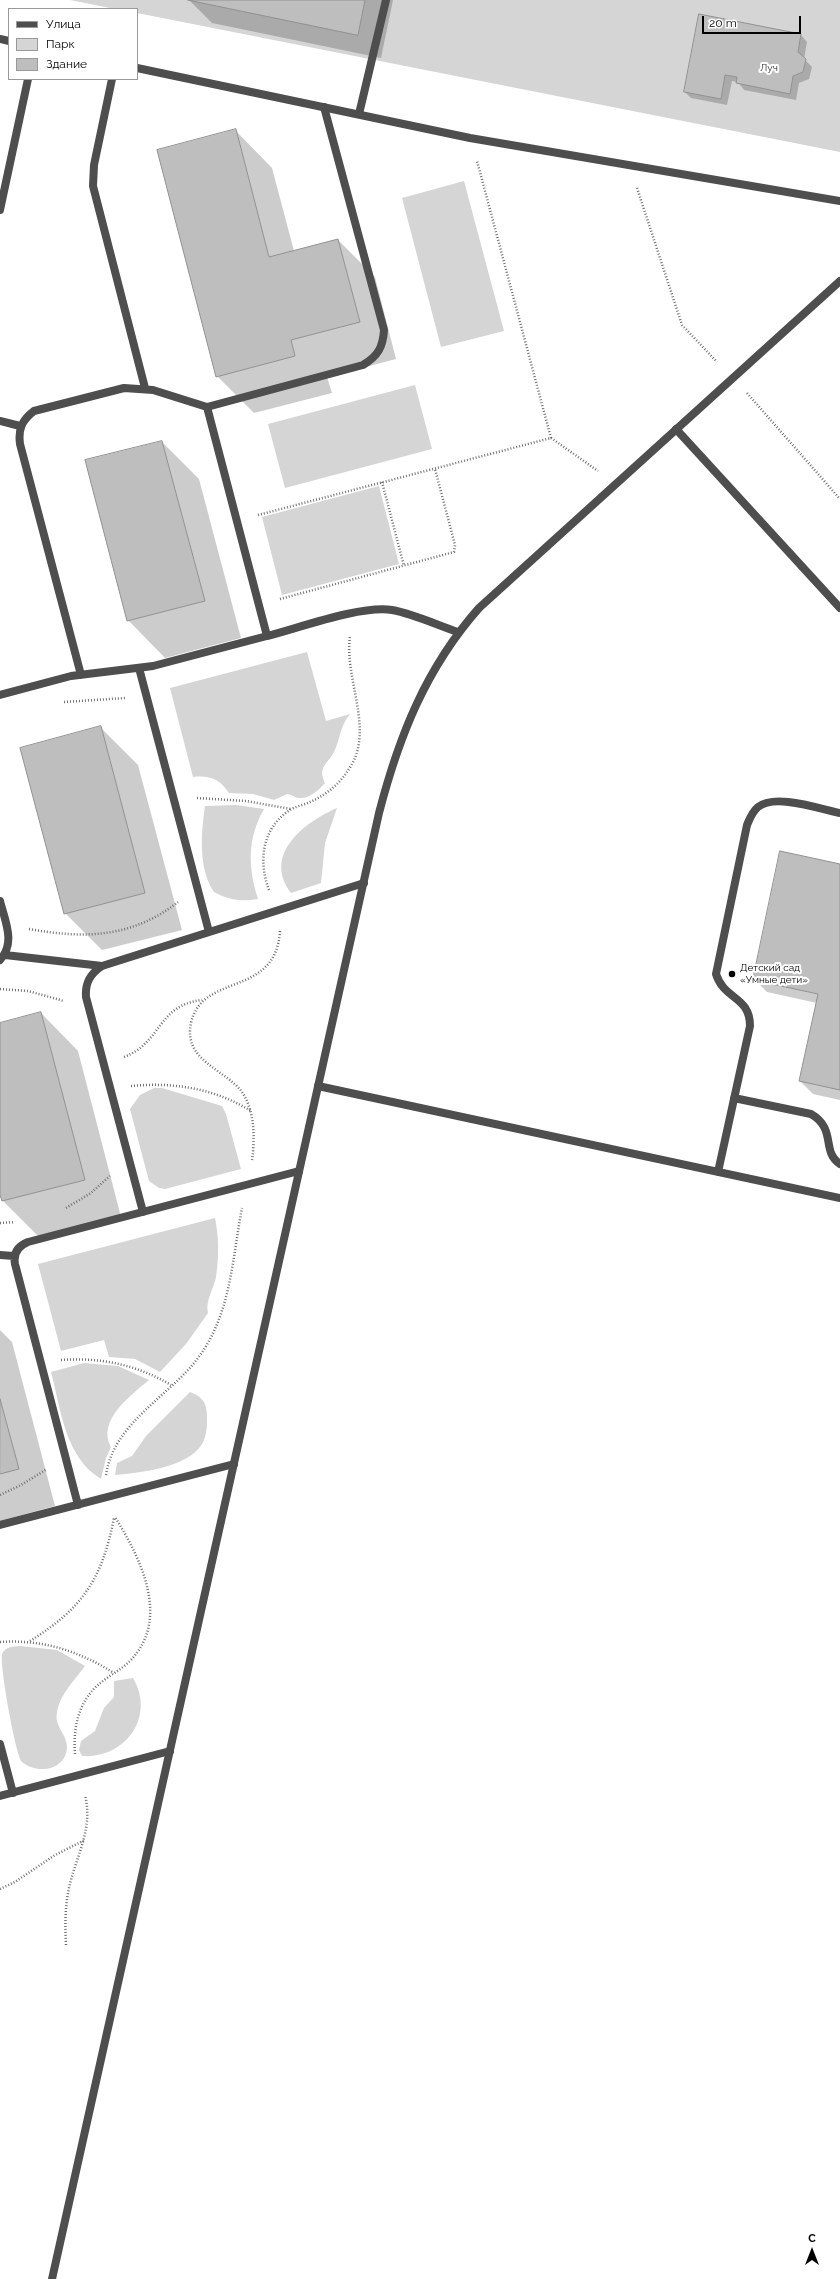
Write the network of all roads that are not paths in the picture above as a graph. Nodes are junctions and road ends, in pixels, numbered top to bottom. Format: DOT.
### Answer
graph roads {
  1 [pos="386,0"];
  2 [pos="138,68"];
  3 [pos="28,80"];
  4 [pos="112,80"];
  5 [pos="324,107"];
  6 [pos="359,114"];
  7 [pos="840,201"];
  8 [pos="0,210"];
  9 [pos="840,281"];
  10 [pos="145,388"];
  11 [pos="206,407"];
  12 [pos="0,421"];
  13 [pos="20,426"];
  14 [pos="676,429"];
  15 [pos="840,608"];
  16 [pos="458,632"];
  17 [pos="267,636"];
  18 [pos="140,668"];
  19 [pos="81,674"];
  20 [pos="0,695"];
  21 [pos="840,813"];
  22 [pos="364,883"];
  23 [pos="0,901"];
  24 [pos="209,932"];
  25 [pos="2,958"];
  26 [pos="102,966"];
  27 [pos="318,1086"];
  28 [pos="734,1098"];
  29 [pos="840,1164"];
  30 [pos="299,1171"];
  31 [pos="718,1172"];
  32 [pos="840,1198"];
  33 [pos="143,1212"];
  34 [pos="0,1255"];
  35 [pos="14,1256"];
  36 [pos="234,1464"];
  37 [pos="78,1505"];
  38 [pos="0,1525"];
  39 [pos="0,1744"];
  40 [pos="170,1751"];
  41 [pos="13,1793"];
  42 [pos="0,1796"];
  43 [pos="52,2279"];
  1 -- 6 [label="street"];
  2 -- 5 [label="street"];
  3 -- 8 [label="street"];
  4 -- 10 [label="street"];
  5 -- 6 [label="street"];
  5 -- 11 [label="street"];
  6 -- 7 [label="street"];
  9 -- 14 [label="street"];
  10 -- 11 [label="street"];
  10 -- 13 [label="street"];
  11 -- 17 [label="street"];
  12 -- 13 [label="street"];
  13 -- 19 [label="street"];
  14 -- 15 [label="street"];
  14 -- 16 [label="street"];
  16 -- 17 [label="street"];
  16 -- 22 [label="street"];
  17 -- 18 [label="street"];
  18 -- 19 [label="street"];
  18 -- 24 [label="street"];
  19 -- 20 [label="street"];
  21 -- 28 [label="street"];
  22 -- 24 [label="street"];
  22 -- 27 [label="street"];
  23 -- 25 [label="street"];
  24 -- 26 [label="street"];
  25 -- 26 [label="street"];
  26 -- 33 [label="street"];
  27 -- 30 [label="street"];
  27 -- 31 [label="street"];
  28 -- 29 [label="street"];
  28 -- 31 [label="street"];
  30 -- 33 [label="street"];
  30 -- 36 [label="street"];
  31 -- 32 [label="street"];
  33 -- 35 [label="street"];
  34 -- 35 [label="street"];
  35 -- 37 [label="street"];
  36 -- 37 [label="street"];
  36 -- 40 [label="street"];
  37 -- 38 [label="street"];
  39 -- 41 [label="street"];
  40 -- 41 [label="street"];
  40 -- 43 [label="street"];
  41 -- 42 [label="street"];
}
